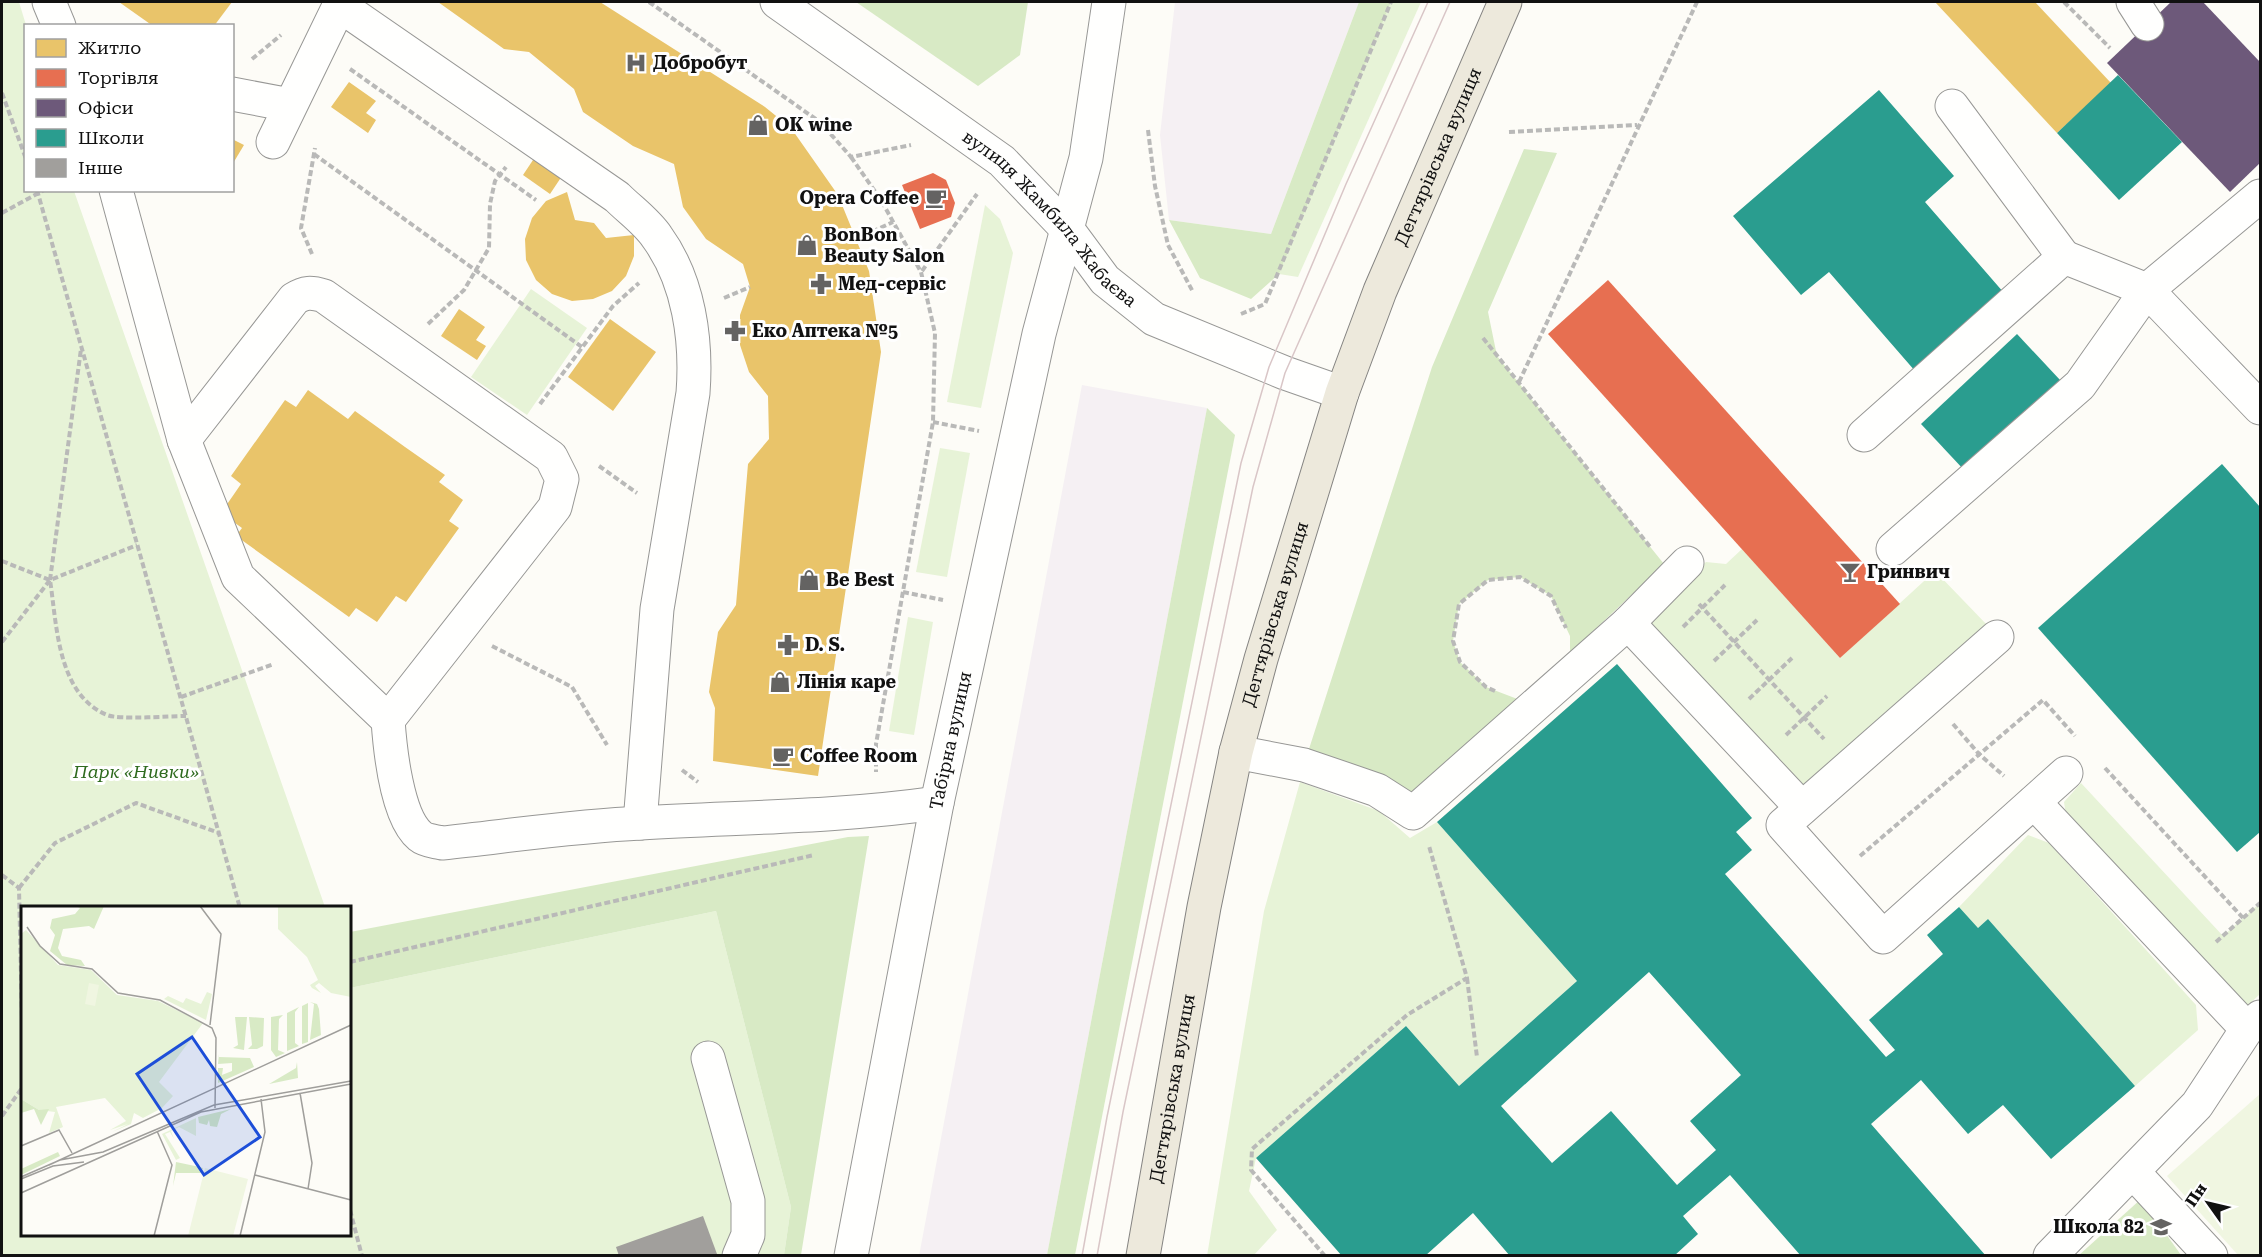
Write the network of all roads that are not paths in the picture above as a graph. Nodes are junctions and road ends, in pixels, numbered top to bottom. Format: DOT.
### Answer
graph roads {
  1 [pos="49,2"];
  2 [pos="777,2"];
  3 [pos="1109,2"];
  4 [pos="1505,2"];
  5 [pos="340,3"];
  6 [pos="58,24"];
  7 [pos="234,94"];
  8 [pos="290,105"];
  9 [pos="1952,106"];
  10 [pos="273,142"];
  11 [pos="117,192"];
  12 [pos="2260,196"];
  13 [pos="1068,230"];
  14 [pos="2064,257"];
  15 [pos="2147,290"];
  16 [pos="1342,393"];
  17 [pos="2260,408"];
  18 [pos="1864,435"];
  19 [pos="184,440"];
  20 [pos="1893,549"];
  21 [pos="1681,570"];
  22 [pos="1628,623"];
  23 [pos="1997,637"];
  24 [pos="388,720"];
  25 [pos="1236,752"];
  26 [pos="2066,772"];
  27 [pos="2034,802"];
  28 [pos="937,803"];
  29 [pos="1802,808"];
  30 [pos="640,823"];
  31 [pos="2254,1023"];
  32 [pos="708,1058"];
  33 [pos="2133,1172"];
  34 [pos="739,1256"];
  35 [pos="851,1256"];
  36 [pos="1143,1256"];
  37 [pos="2050,1256"];
  38 [pos="2211,1256"];
  1 -- 6 [label="street"];
  2 -- 13 [label="street, вулиця Жамбила Жабаєва"];
  3 -- 13 [label="street, Табірна вулиця"];
  4 -- 16 [label="main road, Дегтярівська вулиця"];
  5 -- 8 [label="street"];
  5 -- 30 [label="street"];
  7 -- 8 [label="street"];
  8 -- 10 [label="street"];
  9 -- 14 [label="street"];
  11 -- 19 [label="street"];
  12 -- 15 [label="street"];
  13 -- 16 [label="street, вулиця Жамбила Жабаєва"];
  13 -- 28 [label="street, Табірна вулиця"];
  14 -- 15 [label="street"];
  14 -- 18 [label="street"];
  15 -- 17 [label="street"];
  15 -- 20 [label="street"];
  16 -- 25 [label="main road, Дегтярівська вулиця"];
  19 -- 24 [label="street"];
  19 -- 24 [label="street"];
  21 -- 22 [label="street"];
  22 -- 25 [label="street"];
  22 -- 29 [label="street"];
  23 -- 29 [label="street"];
  24 -- 30 [label="street"];
  25 -- 36 [label="main road, Дегтярівська вулиця"];
  26 -- 27 [label="street"];
  27 -- 29 [label="street"];
  27 -- 31 [label="street"];
  28 -- 30 [label="street"];
  28 -- 35 [label="street, Табірна вулиця"];
  31 -- 33 [label="street"];
  32 -- 34 [label="street"];
  33 -- 37 [label="street"];
  33 -- 38 [label="street"];
}
